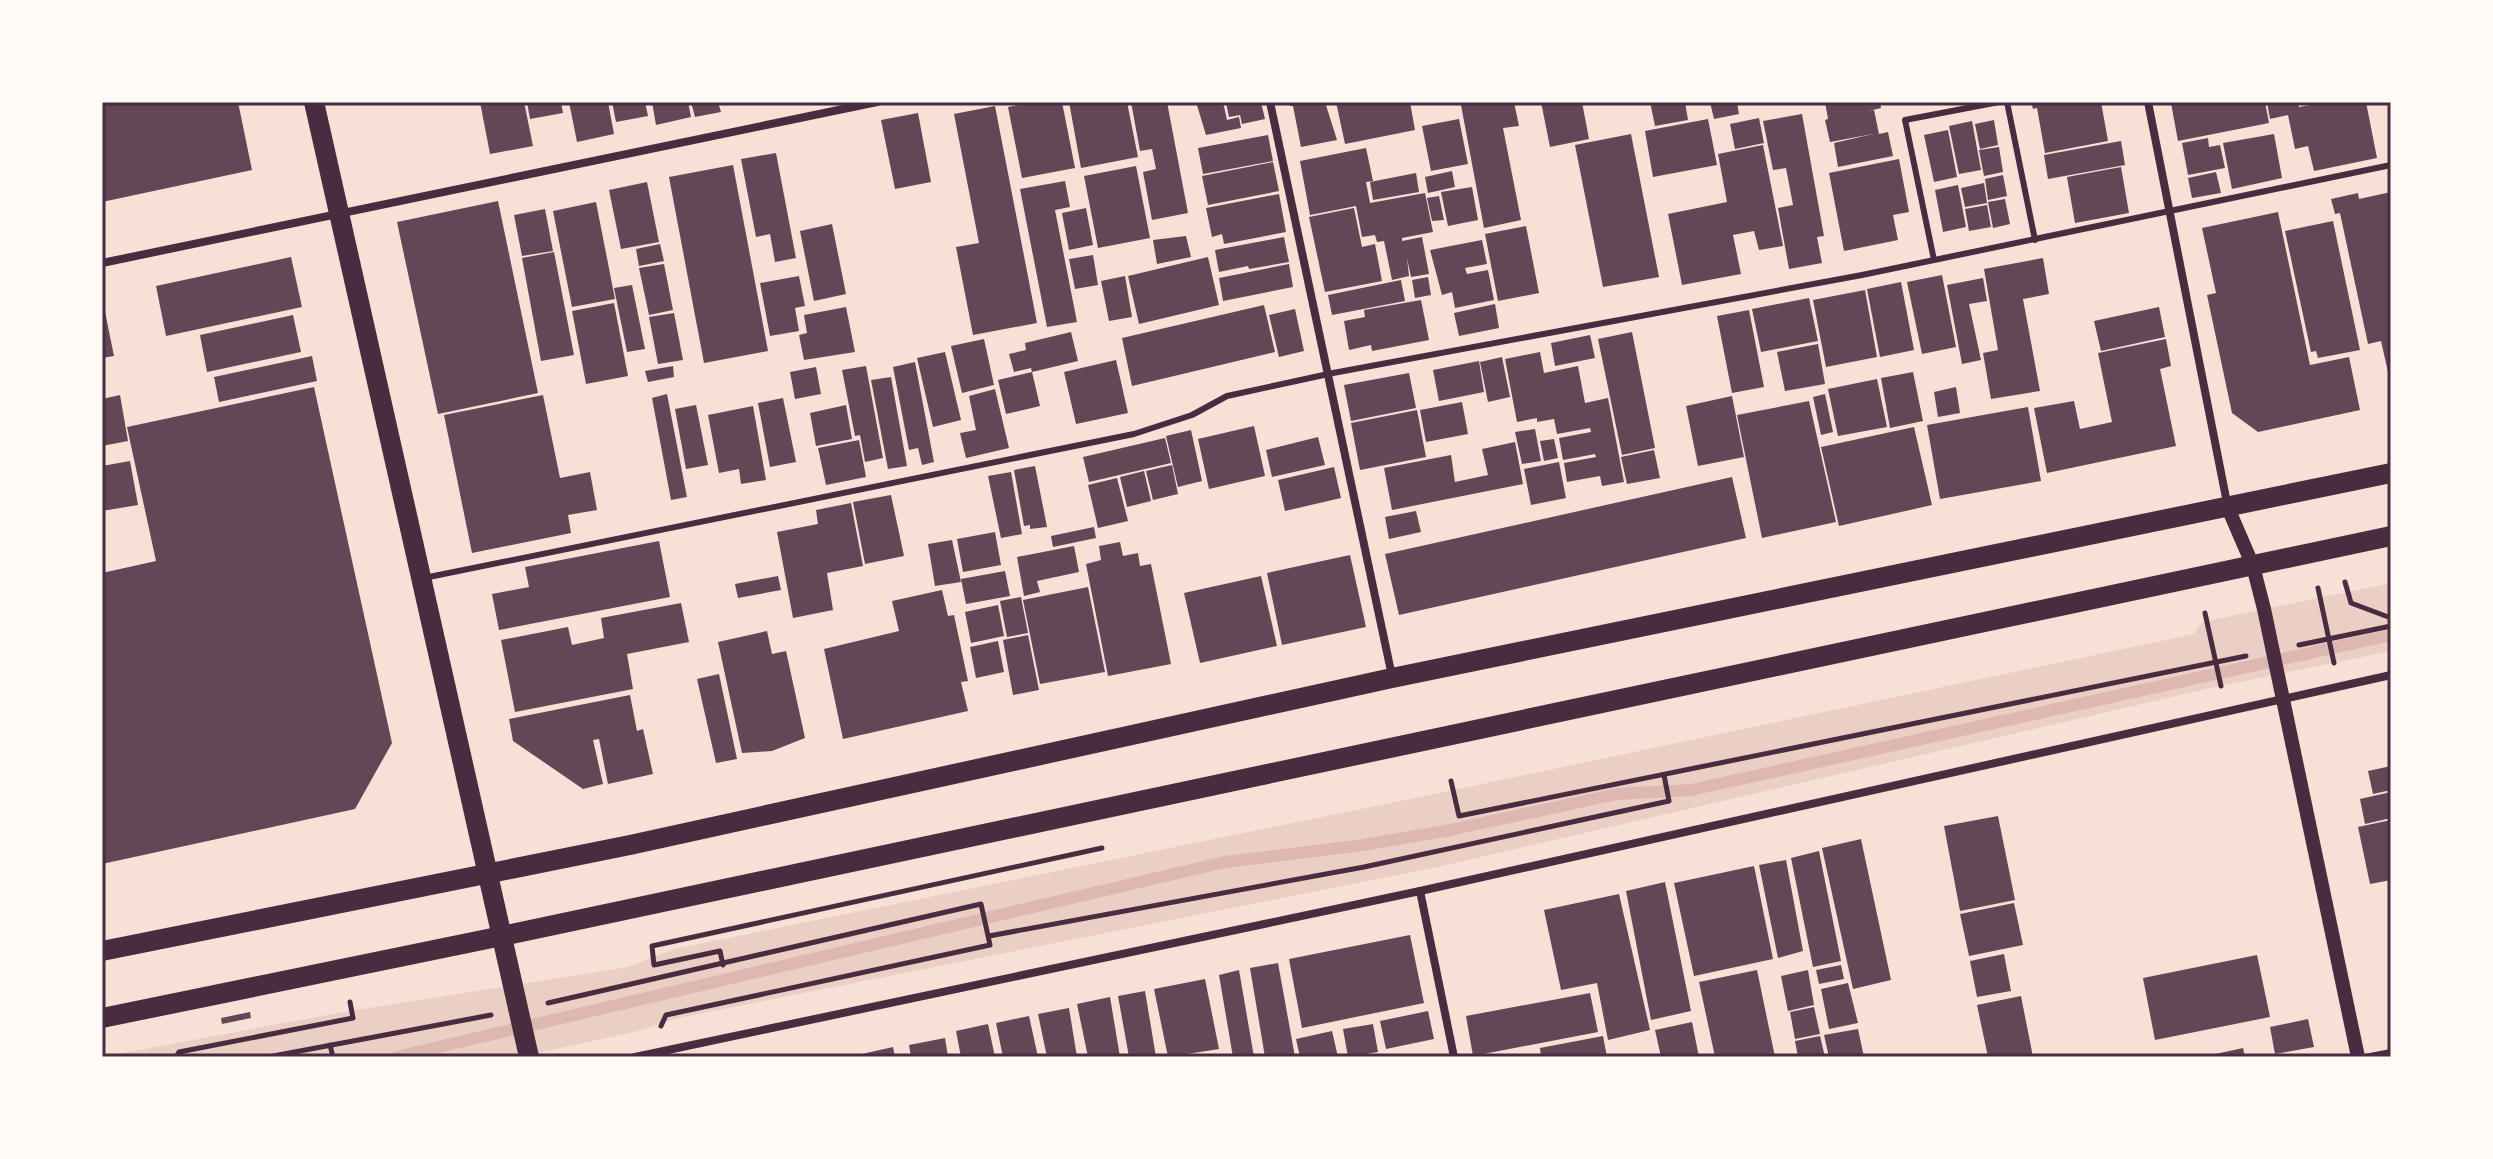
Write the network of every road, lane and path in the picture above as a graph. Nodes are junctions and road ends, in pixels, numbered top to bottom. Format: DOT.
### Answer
graph roads {
  1 [pos="314,102"];
  2 [pos="877,102"];
  3 [pos="1270,102"];
  4 [pos="1999,102"];
  5 [pos="2007,102"];
  6 [pos="2148,102"];
  7 [pos="2391,165"];
  8 [pos="2168,213"];
  9 [pos="339,214"];
  10 [pos="2035,240"];
  11 [pos="1934,260"];
  12 [pos="102,263"];
  13 [pos="1327,375"];
  14 [pos="2391,473"];
  15 [pos="2228,508"];
  16 [pos="2391,536"];
  17 [pos="2253,566"];
  18 [pos="422,579"];
  19 [pos="2345,582"];
  20 [pos="2318,588"];
  21 [pos="2205,613"];
  22 [pos="2391,618"];
  23 [pos="2391,626"];
  24 [pos="2298,645"];
  25 [pos="2252,654"];
  26 [pos="2334,663"];
  27 [pos="2391,675"];
  28 [pos="1392,678"];
  29 [pos="2221,686"];
  30 [pos="2283,699"];
  31 [pos="1664,775"];
  32 [pos="1451,781"];
  33 [pos="1102,848"];
  34 [pos="488,875"];
  35 [pos="1420,891"];
  36 [pos="502,936"];
  37 [pos="989,936"];
  38 [pos="102,951"];
  39 [pos="723,965"];
  40 [pos="619,989"];
  41 [pos="350,1002"];
  42 [pos="102,1018"];
  43 [pos="419,1029"];
  44 [pos="657,1035"];
  45 [pos="330,1045"];
  46 [pos="206,1047"];
  47 [pos="2391,1052"];
  48 [pos="529,1056"];
  49 [pos="176,1057"];
  50 [pos="208,1057"];
  51 [pos="268,1057"];
  52 [pos="333,1057"];
  53 [pos="635,1057"];
  54 [pos="1454,1057"];
  55 [pos="2358,1057"];
  56 [pos="2365,1057"];
  1 -- 9 [label="main road"];
  2 -- 9 [label="street"];
  3 -- 13 [label="street"];
  4 -- 11 [label="lane"];
  5 -- 10 [label="lane"];
  6 -- 8 [label="street"];
  7 -- 8 [label="lane"];
  8 -- 10 [label="lane"];
  8 -- 15 [label="street"];
  9 -- 12 [label="street"];
  9 -- 18 [label="main road"];
  10 -- 11 [label="lane"];
  11 -- 13 [label="lane"];
  13 -- 18 [label="lane"];
  13 -- 28 [label="street"];
  14 -- 15 [label="main road"];
  15 -- 17 [label="street"];
  15 -- 28 [label="main road"];
  16 -- 17 [label="main road"];
  17 -- 30 [label="street"];
  17 -- 36 [label="main road"];
  18 -- 34 [label="main road"];
  19 -- 22 [label="path"];
  20 -- 26 [label="path"];
  21 -- 29 [label="path"];
  23 -- 24 [label="path"];
  25 -- 31 [label="path"];
  27 -- 30 [label="street"];
  28 -- 34 [label="main road"];
  30 -- 35 [label="street"];
  30 -- 55 [label="street"];
  31 -- 32 [label="path"];
  31 -- 37 [label="path"];
  33 -- 39 [label="path"];
  34 -- 36 [label="main road"];
  34 -- 38 [label="main road"];
  35 -- 53 [label="street"];
  35 -- 54 [label="street"];
  36 -- 42 [label="main road"];
  36 -- 48 [label="main road"];
  37 -- 39 [label="path"];
  37 -- 44 [label="path"];
  39 -- 40 [label="path"];
  41 -- 46 [label="path"];
  43 -- 45 [label="path"];
  45 -- 51 [label="path"];
  45 -- 52 [label="path"];
  46 -- 49 [label="path"];
  46 -- 50 [label="path"];
  47 -- 56 [label="lane"];
}
